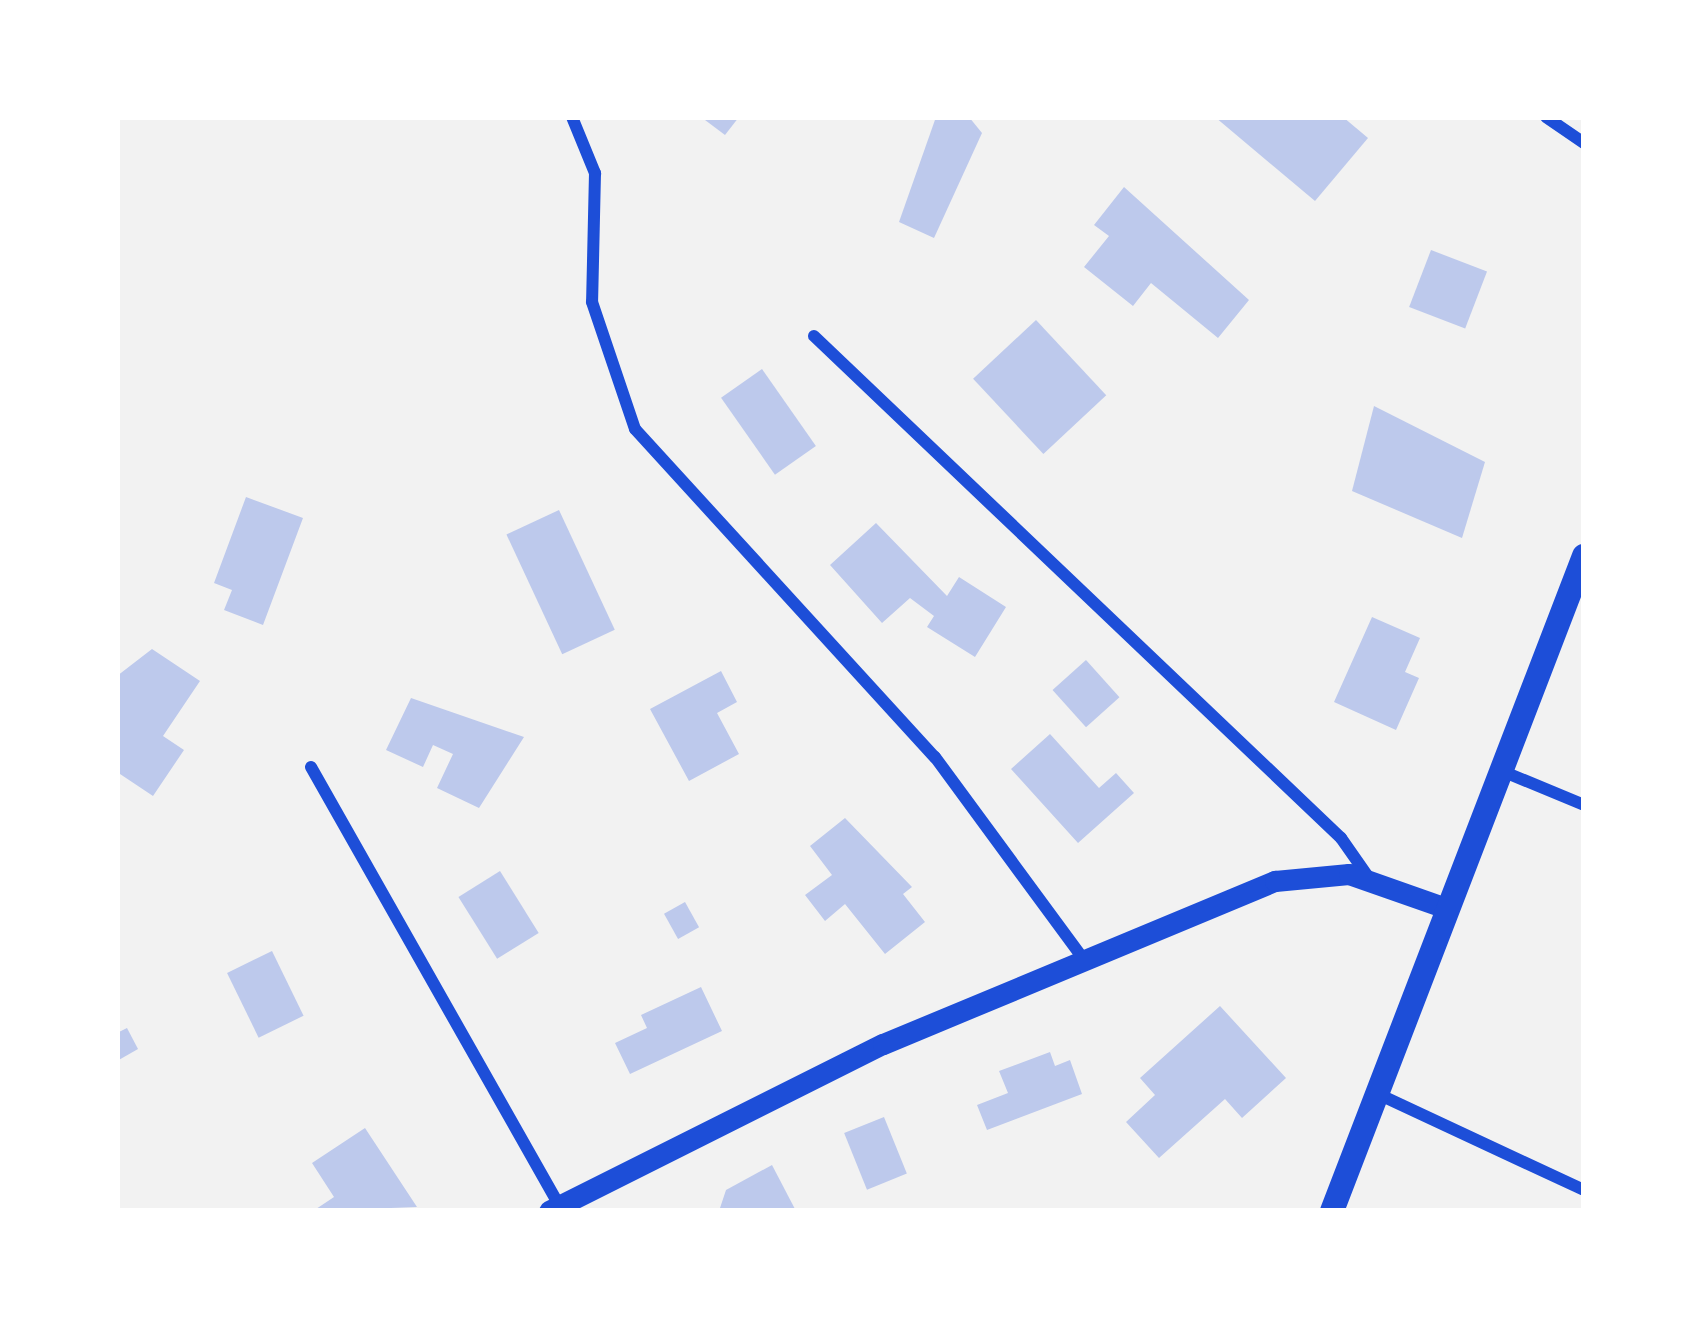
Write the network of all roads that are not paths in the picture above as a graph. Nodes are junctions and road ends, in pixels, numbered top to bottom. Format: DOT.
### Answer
graph roads {
  1 [pos="572,117"];
  2 [pos="1546,117"];
  3 [pos="1584,143"];
  4 [pos="814,336"];
  5 [pos="1584,556"];
  6 [pos="311,767"];
  7 [pos="1502,770"];
  8 [pos="1584,805"];
  9 [pos="1370,879"];
  10 [pos="1446,908"];
  11 [pos="1081,956"];
  12 [pos="1377,1093"];
  13 [pos="1584,1190"];
  14 [pos="554,1208"];
  15 [pos="1332,1211"];
  1 -- 11 [label="street"];
  2 -- 3 [label="street"];
  4 -- 9 [label="street"];
  5 -- 7 [label="main road"];
  6 -- 14 [label="street"];
  7 -- 8 [label="street"];
  7 -- 10 [label="main road"];
  9 -- 10 [label="street"];
  9 -- 11 [label="street"];
  10 -- 12 [label="main road"];
  11 -- 14 [label="street"];
  12 -- 13 [label="street"];
  12 -- 15 [label="main road"];
}
